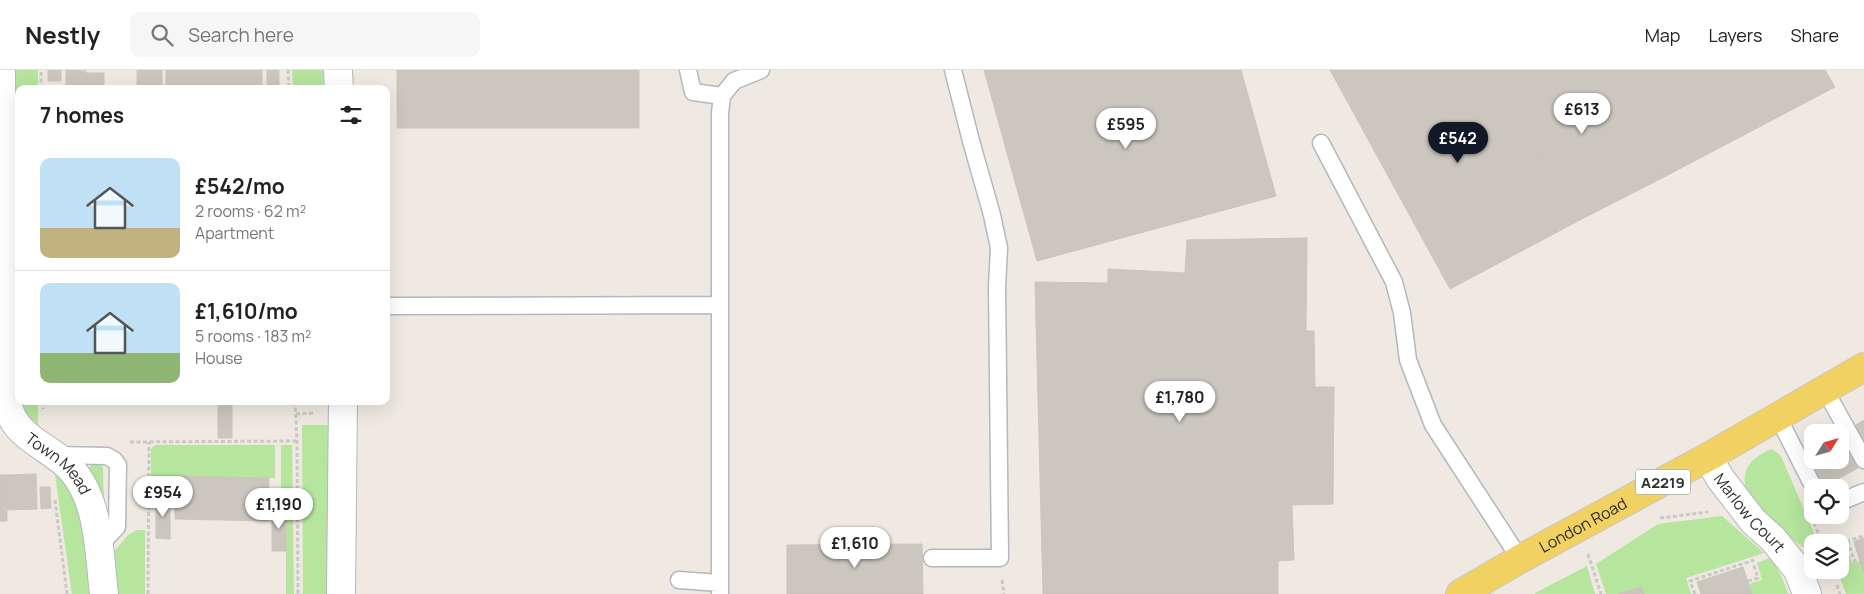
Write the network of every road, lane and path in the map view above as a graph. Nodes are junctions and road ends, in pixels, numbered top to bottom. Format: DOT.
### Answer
graph roads {
  1 [pos="1,70"];
  2 [pos="41,70"];
  3 [pos="288,70"];
  4 [pos="338,70"];
  5 [pos="688,70"];
  6 [pos="761,70"];
  7 [pos="953,70"];
  8 [pos="41,85"];
  9 [pos="289,85"];
  10 [pos="339,85"];
  11 [pos="722,96"];
  12 [pos="1321,143"];
  13 [pos="10,165"];
  14 [pos="719,305"];
  15 [pos="390,306"];
  16 [pos="1864,367"];
  17 [pos="1825,390"];
  18 [pos="43,405"];
  19 [pos="295,405"];
  20 [pos="343,405"];
  21 [pos="1778,417"];
  22 [pos="7,425"];
  23 [pos="297,441"];
  24 [pos="120,442"];
  25 [pos="148,442"];
  26 [pos="49,450"];
  27 [pos="1708,457"];
  28 [pos="1864,460"];
  29 [pos="1809,479"];
  30 [pos="54,492"];
  31 [pos="1864,492"];
  32 [pos="1849,498"];
  33 [pos="1580,528"];
  34 [pos="1864,536"];
  35 [pos="1849,541"];
  36 [pos="1849,545"];
  37 [pos="98,547"];
  38 [pos="1855,547"];
  39 [pos="1850,549"];
  40 [pos="1783,551"];
  41 [pos="932,558"];
  42 [pos="1520,558"];
  43 [pos="1859,558"];
  44 [pos="1752,560"];
  45 [pos="679,580"];
  46 [pos="1748,581"];
  47 [pos="720,588"];
  48 [pos="67,594"];
  49 [pos="104,594"];
  50 [pos="148,594"];
  51 [pos="298,594"];
  52 [pos="341,594"];
  53 [pos="1460,594"];
  54 [pos="1600,594"];
  55 [pos="1695,594"];
  56 [pos="1807,594"];
  1 -- 13 [label="street, Town Mead"];
  2 -- 8 [label="path"];
  3 -- 9 [label="path"];
  4 -- 10 [label="street"];
  5 -- 11 [label="lane"];
  6 -- 11 [label="lane"];
  7 -- 41 [label="lane"];
  11 -- 14 [label="lane"];
  12 -- 42 [label="lane"];
  13 -- 22 [label="street, Town Mead"];
  14 -- 15 [label="lane"];
  14 -- 47 [label="lane"];
  16 -- 17 [label="main road, London Road / A2219"];
  17 -- 21 [label="main road, London Road / A2219"];
  17 -- 28 [label="lane"];
  18 -- 26 [label="path"];
  19 -- 23 [label="path"];
  20 -- 52 [label="street"];
  21 -- 27 [label="main road, London Road / A2219"];
  21 -- 29 [label="lane"];
  22 -- 26 [label="street, Town Mead"];
  23 -- 25 [label="path"];
  23 -- 51 [label="path"];
  24 -- 25 [label="path"];
  25 -- 50 [label="path"];
  26 -- 37 [label="street, Town Mead"];
  26 -- 37 [label="lane"];
  27 -- 33 [label="main road, London Road / A2219"];
  27 -- 40 [label="street, Marlow Court"];
  30 -- 48 [label="path"];
  31 -- 32 [label="lane"];
  33 -- 42 [label="main road, London Road / A2219"];
  33 -- 54 [label="path"];
  34 -- 35 [label="path"];
  36 -- 39 [label="path"];
  37 -- 49 [label="street, Town Mead"];
  38 -- 39 [label="path"];
  39 -- 43 [label="path"];
  40 -- 44 [label="path"];
  40 -- 56 [label="street, Marlow Court"];
  42 -- 53 [label="main road, London Road / A2219"];
  44 -- 46 [label="path"];
  44 -- 55 [label="path"];
  45 -- 47 [label="lane"];
}
